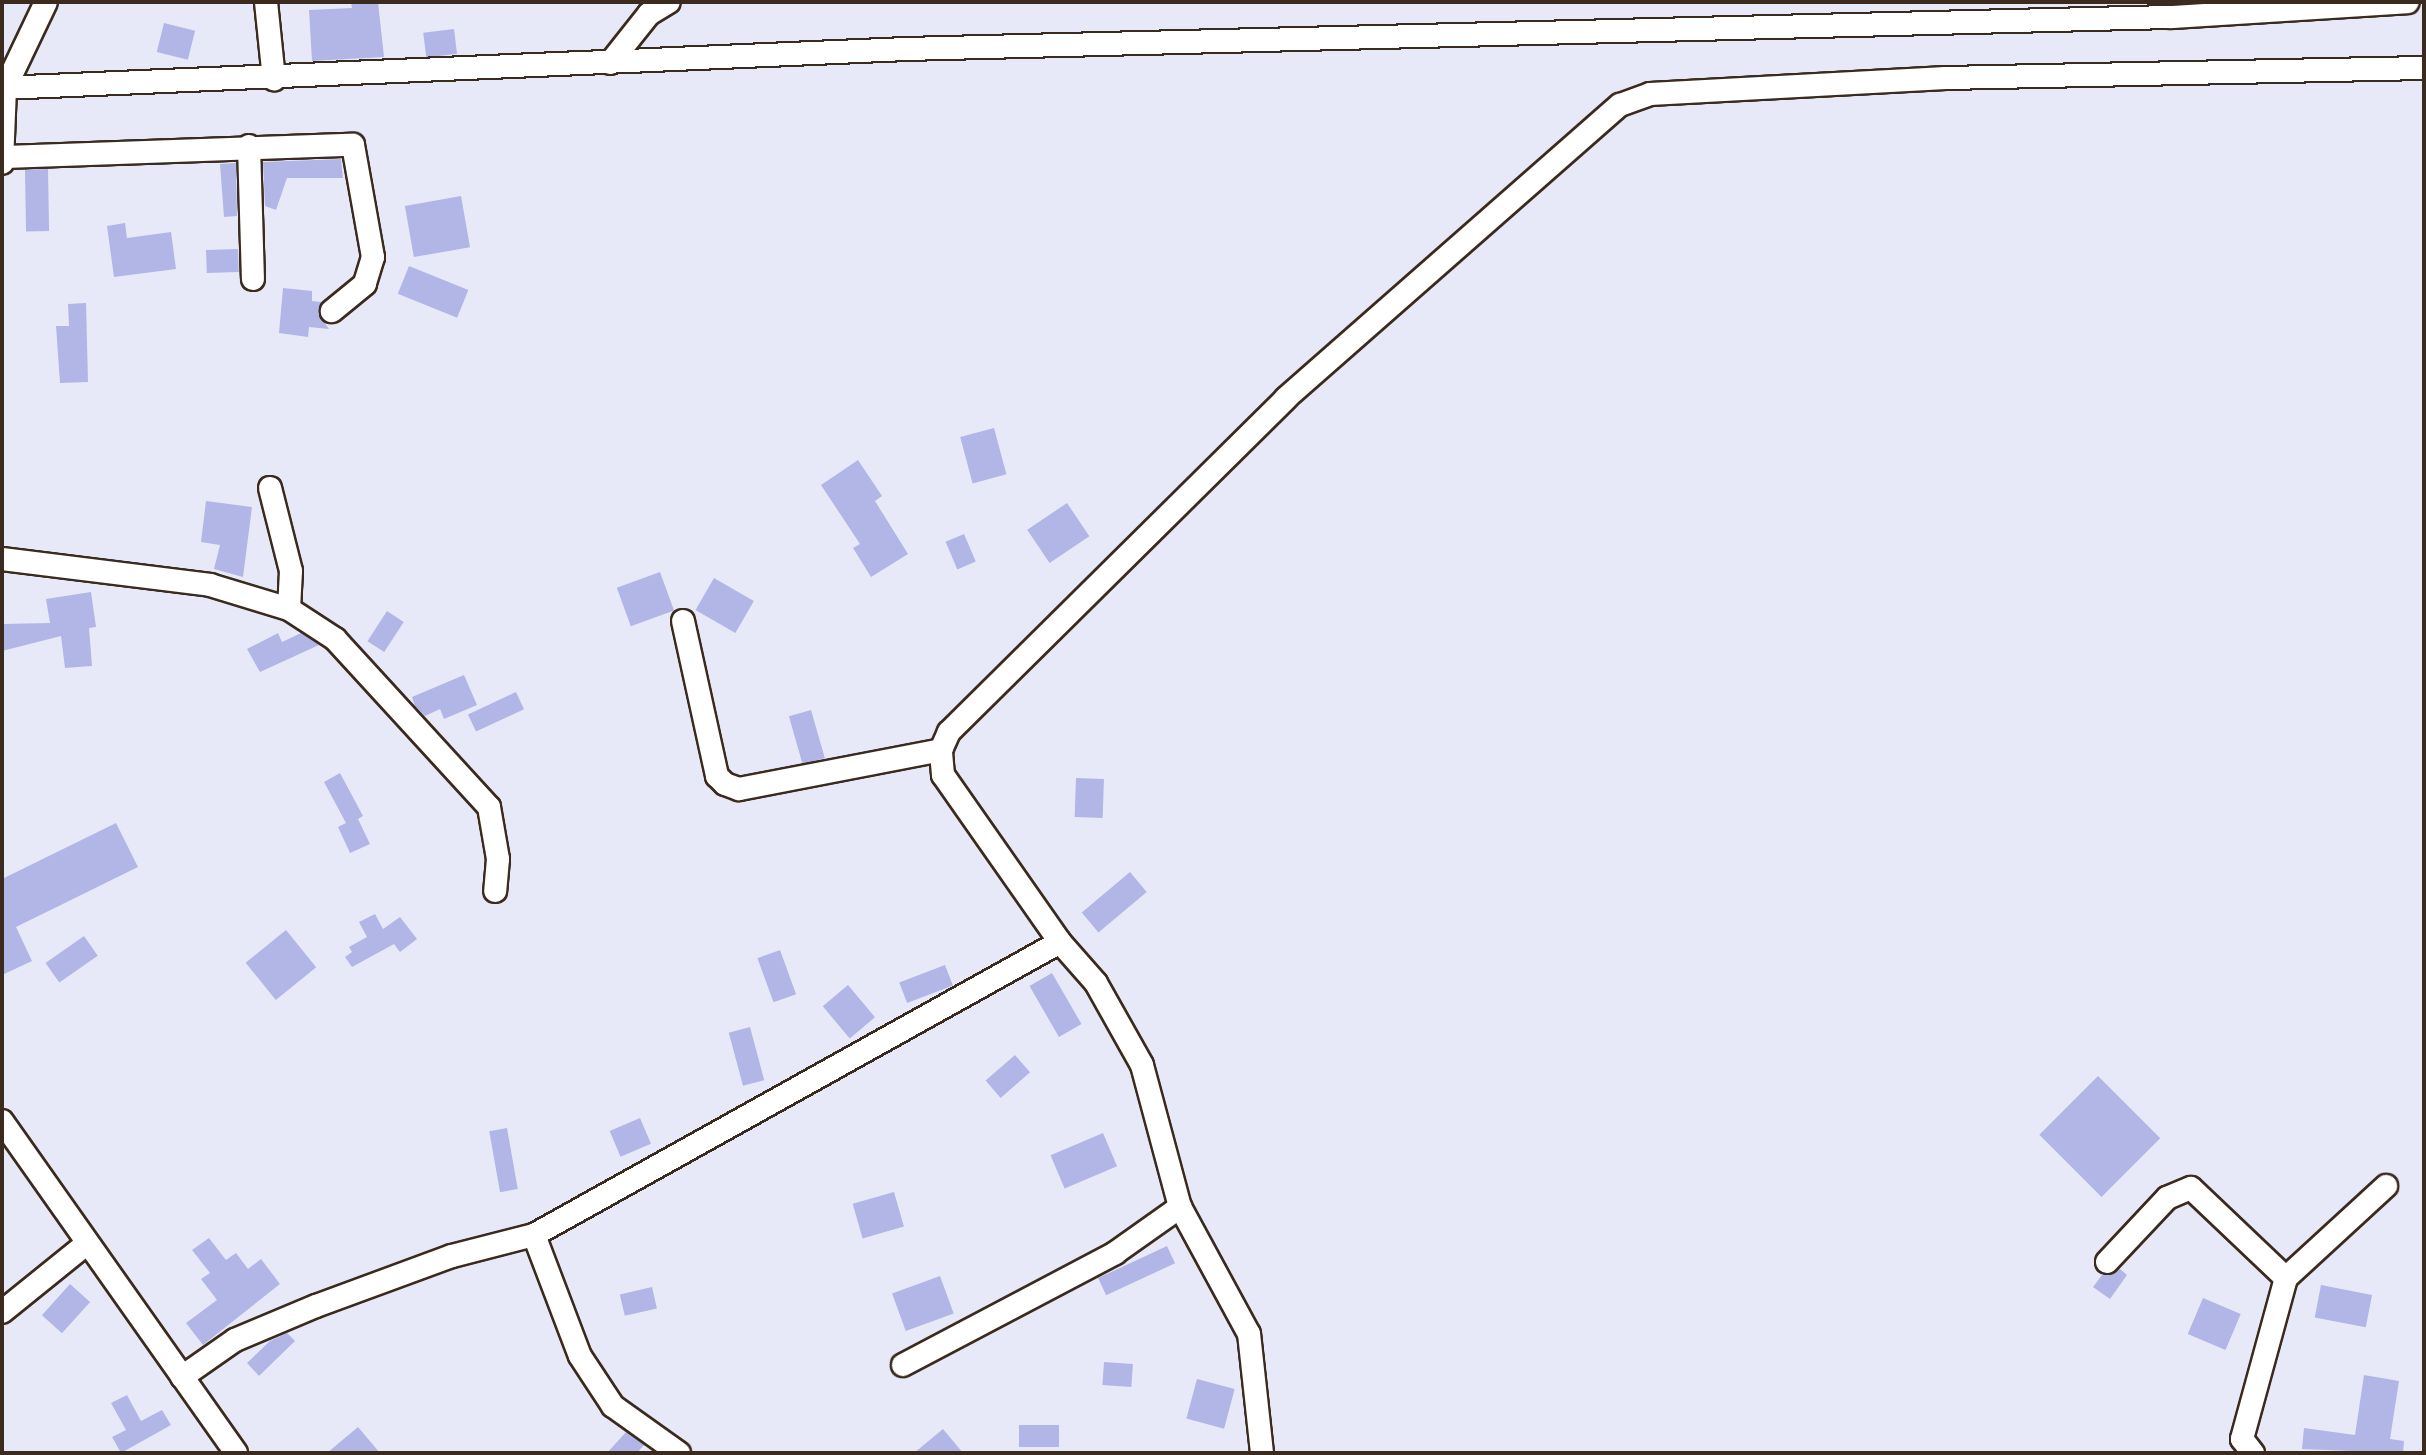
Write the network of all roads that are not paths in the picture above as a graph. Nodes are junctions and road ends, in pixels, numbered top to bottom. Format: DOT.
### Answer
graph roads {
  1 [pos="46,2"];
  2 [pos="266,2"];
  3 [pos="669,2"];
  4 [pos="2408,2"];
  5 [pos="610,63"];
  6 [pos="2424,68"];
  7 [pos="274,80"];
  8 [pos="4,93"];
  9 [pos="249,146"];
  10 [pos="2,157"];
  11 [pos="2,163"];
  12 [pos="253,279"];
  13 [pos="332,311"];
  14 [pos="270,488"];
  15 [pos="2,559"];
  16 [pos="289,609"];
  17 [pos="683,621"];
  18 [pos="941,750"];
  19 [pos="495,891"];
  20 [pos="1060,942"];
  21 [pos="2,1121"];
  22 [pos="2386,1186"];
  23 [pos="1180,1207"];
  24 [pos="534,1235"];
  25 [pos="85,1245"];
  26 [pos="2107,1262"];
  27 [pos="2286,1278"];
  28 [pos="2,1312"];
  29 [pos="903,1365"];
  30 [pos="182,1377"];
  31 [pos="236,1453"];
  32 [pos="679,1453"];
  33 [pos="1262,1453"];
  34 [pos="2253,1453"];
  1 -- 8 [label="street"];
  2 -- 7 [label="street"];
  3 -- 5 [label="street"];
  4 -- 5 [label="street"];
  5 -- 7 [label="street"];
  6 -- 18 [label="street"];
  7 -- 8 [label="street"];
  8 -- 10 [label="street"];
  9 -- 10 [label="street"];
  9 -- 12 [label="street"];
  9 -- 13 [label="street"];
  10 -- 11 [label="street"];
  14 -- 16 [label="street"];
  15 -- 16 [label="street"];
  16 -- 19 [label="street"];
  17 -- 18 [label="street"];
  18 -- 20 [label="street"];
  20 -- 23 [label="street"];
  20 -- 24 [label="street"];
  21 -- 25 [label="street"];
  22 -- 27 [label="street"];
  23 -- 29 [label="street"];
  23 -- 33 [label="street"];
  24 -- 30 [label="street"];
  24 -- 32 [label="street"];
  25 -- 28 [label="street"];
  25 -- 30 [label="street"];
  26 -- 27 [label="street"];
  27 -- 34 [label="street"];
  30 -- 31 [label="street"];
}
